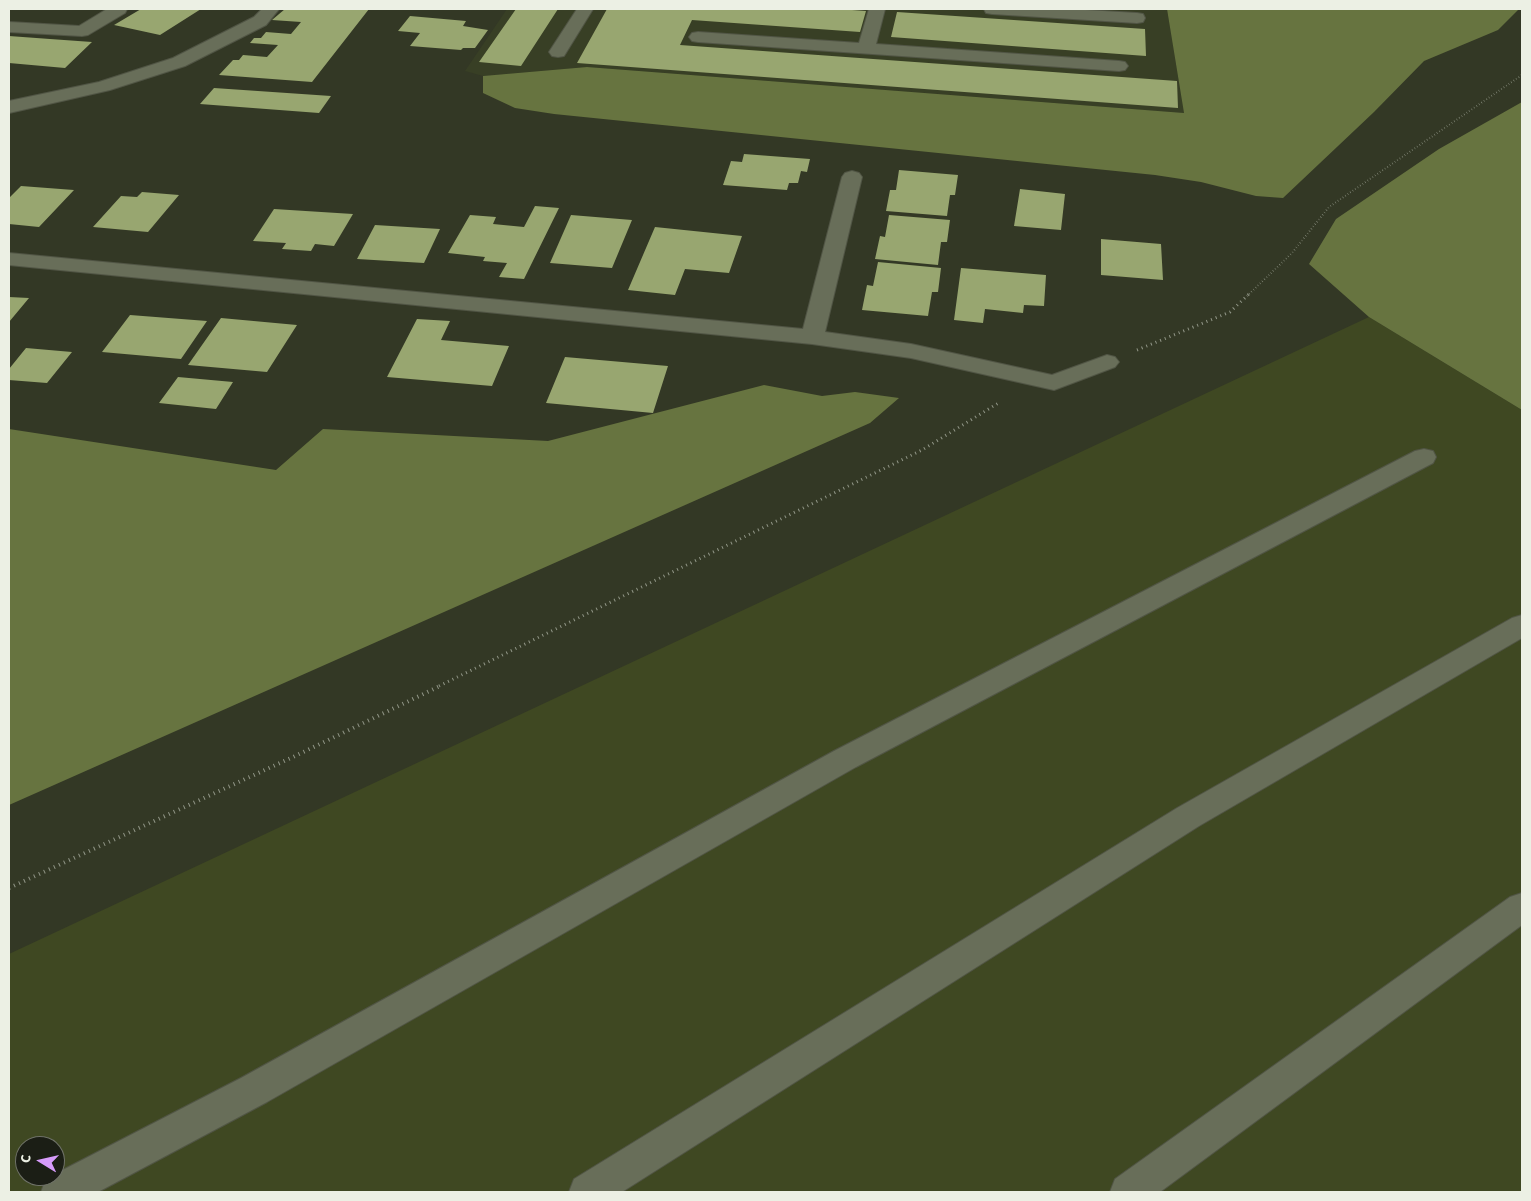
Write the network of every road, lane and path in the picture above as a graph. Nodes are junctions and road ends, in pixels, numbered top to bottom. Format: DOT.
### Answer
graph roads {
  1 [pos="119,9"];
  2 [pos="271,9"];
  3 [pos="585,9"];
  4 [pos="877,9"];
  5 [pos="992,9"];
  6 [pos="1137,18"];
  7 [pos="9,28"];
  8 [pos="698,37"];
  9 [pos="866,49"];
  10 [pos="558,52"];
  11 [pos="1119,66"];
  12 [pos="1522,75"];
  13 [pos="9,107"];
  14 [pos="852,177"];
  15 [pos="9,259"];
  16 [pos="812,337"];
  17 [pos="1107,362"];
  18 [pos="1054,384"];
  19 [pos="1424,457"];
  20 [pos="1522,625"];
  21 [pos="9,888"];
  22 [pos="1522,907"];
  23 [pos="60,1192"];
  24 [pos="588,1192"];
  25 [pos="1129,1192"];
  1 -- 7 [label="lane"];
  2 -- 13 [label="lane"];
  3 -- 10 [label="lane"];
  4 -- 9 [label="lane"];
  5 -- 6 [label="lane"];
  8 -- 9 [label="lane"];
  9 -- 11 [label="lane"];
  12 -- 17 [label="path"];
  14 -- 16 [label="lane"];
  15 -- 16 [label="lane"];
  16 -- 18 [label="lane"];
  17 -- 18 [label="lane"];
  18 -- 21 [label="path"];
  19 -- 23 [label="lane"];
  20 -- 24 [label="lane"];
  22 -- 25 [label="lane"];
}
